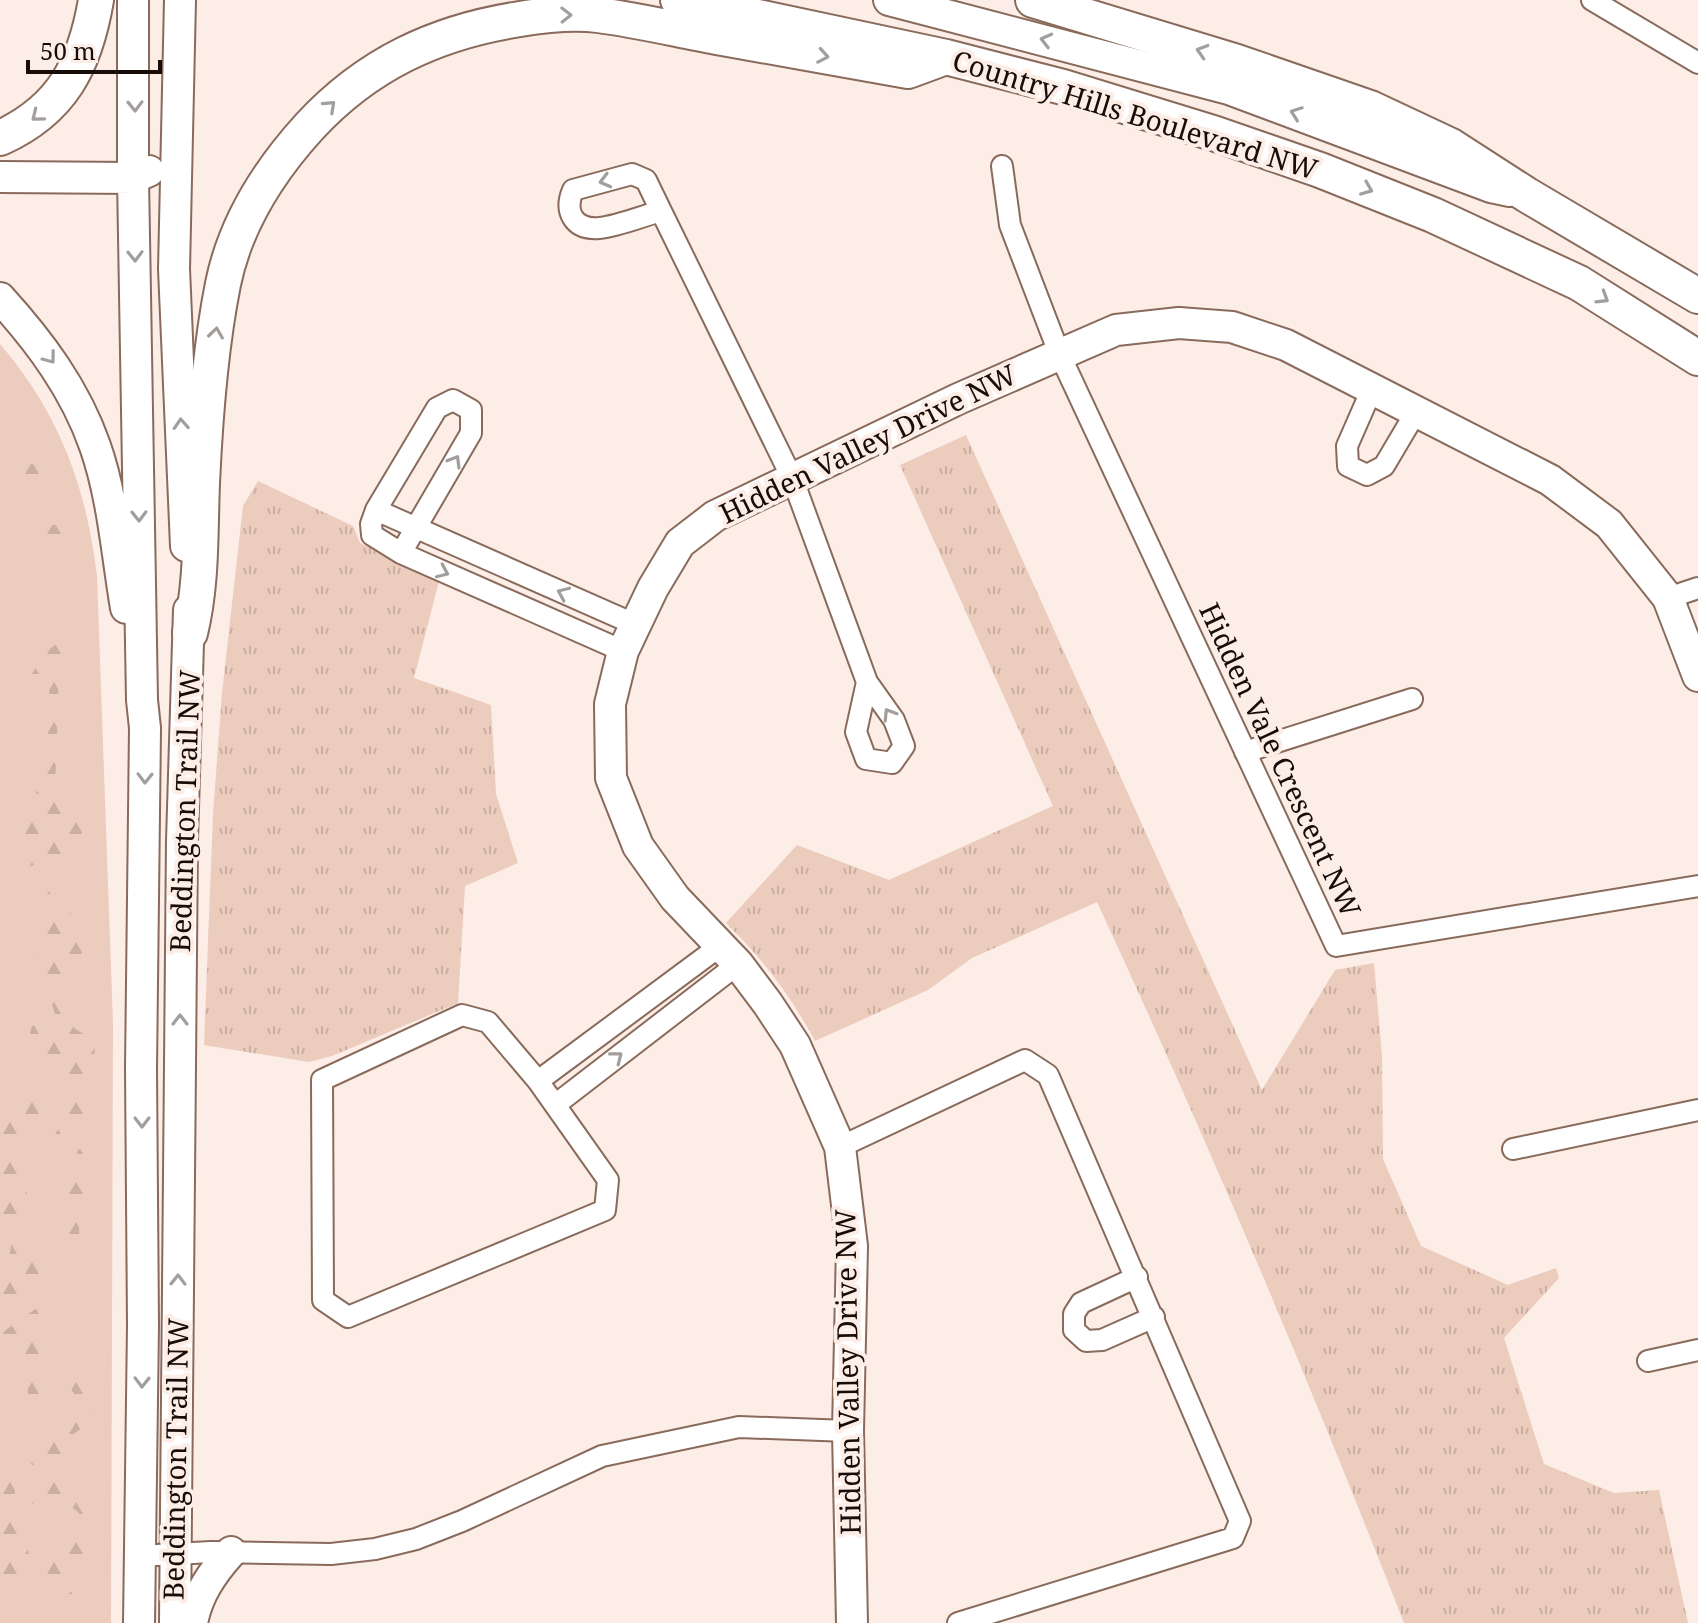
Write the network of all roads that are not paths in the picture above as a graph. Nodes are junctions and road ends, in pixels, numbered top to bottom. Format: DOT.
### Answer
graph roads {
  1 [pos="96,0"];
  2 [pos="133,0"];
  3 [pos="180,0"];
  4 [pos="678,0"];
  5 [pos="889,0"];
  6 [pos="1033,0"];
  7 [pos="1592,0"];
  8 [pos="946,57"];
  9 [pos="1698,63"];
  10 [pos="0,138"];
  11 [pos="176,144"];
  12 [pos="1002,166"];
  13 [pos="0,177"];
  14 [pos="133,178"];
  15 [pos="1527,195"];
  16 [pos="661,211"];
  17 [pos="1698,296"];
  18 [pos="0,298"];
  19 [pos="1059,353"];
  20 [pos="1698,358"];
  21 [pos="1372,389"];
  22 [pos="1416,412"];
  23 [pos="793,480"];
  24 [pos="376,510"];
  25 [pos="415,528"];
  26 [pos="401,553"];
  27 [pos="1698,588"];
  28 [pos="1668,598"];
  29 [pos="190,633"];
  30 [pos="629,638"];
  31 [pos="1693,645"];
  32 [pos="1698,676"];
  33 [pos="867,682"];
  34 [pos="1412,699"];
  35 [pos="142,700"];
  36 [pos="1245,752"];
  37 [pos="1698,886"];
  38 [pos="729,955"];
  39 [pos="538,1081"];
  40 [pos="555,1105"];
  41 [pos="1698,1110"];
  42 [pos="840,1147"];
  43 [pos="1513,1149"];
  44 [pos="1137,1277"];
  45 [pos="1154,1317"];
  46 [pos="1698,1350"];
  47 [pos="1648,1361"];
  48 [pos="848,1431"];
  49 [pos="231,1552"];
  50 [pos="175,1554"];
  51 [pos="139,1556"];
  52 [pos="139,1623"];
  53 [pos="175,1623"];
  54 [pos="192,1623"];
  55 [pos="852,1623"];
  56 [pos="958,1623"];
  1 -- 10 [label="main road, one-way"];
  2 -- 14 [label="main road, Beddington Trail NW, one-way"];
  3 -- 11 [label="main road, Beddington Trail NW"];
  4 -- 8 [label="main road, Country Hills Boulevard NW"];
  15 -- 5 [label="main road, Country Hills Boulevard NW, one-way"];
  15 -- 6 [label="main road, one-way"];
  7 -- 9 [label="street"];
  8 -- 20 [label="main road, Country Hills Boulevard NW, one-way"];
  29 -- 8 [label="main road, one-way"];
  11 -- 14 [label="main road"];
  29 -- 11 [label="main road, Beddington Trail NW, one-way"];
  12 -- 19 [label="street, Hidden Vale Crescent NW"];
  13 -- 14 [label="main road"];
  14 -- 35 [label="main road, Beddington Trail NW, one-way"];
  15 -- 17 [label="main road, Country Hills Boulevard NW"];
  16 -- 23 [label="street"];
  18 -- 35 [label="main road, one-way"];
  19 -- 21 [label="main road, Hidden Valley Drive NW"];
  19 -- 23 [label="main road, Hidden Valley Drive NW"];
  19 -- 36 [label="street, Hidden Vale Crescent NW"];
  21 -- 22 [label="main road, Hidden Valley Drive NW"];
  21 -- 22 [label="street"];
  22 -- 28 [label="main road, Hidden Valley Drive NW"];
  23 -- 30 [label="main road, Hidden Valley Drive NW"];
  23 -- 33 [label="street"];
  24 -- 25 [label="street"];
  25 -- 24 [label="street, one-way"];
  24 -- 26 [label="street"];
  25 -- 26 [label="street"];
  30 -- 25 [label="street, one-way"];
  26 -- 30 [label="street, one-way"];
  27 -- 28 [label="street"];
  28 -- 31 [label="main road, Hidden Valley Drive NW"];
  50 -- 29 [label="main road, Beddington Trail NW, one-way"];
  30 -- 38 [label="main road, Hidden Valley Drive NW"];
  31 -- 32 [label="main road, Hidden Valley Drive NW"];
  34 -- 36 [label="street"];
  35 -- 51 [label="main road, Beddington Trail NW, one-way"];
  36 -- 37 [label="street, Hidden Vale Crescent NW"];
  38 -- 39 [label="street"];
  40 -- 38 [label="street, one-way"];
  38 -- 42 [label="main road, Hidden Valley Drive NW"];
  39 -- 40 [label="street"];
  39 -- 40 [label="street"];
  41 -- 43 [label="street"];
  42 -- 44 [label="street"];
  42 -- 48 [label="main road, Hidden Valley Drive NW"];
  44 -- 45 [label="street"];
  44 -- 45 [label="street"];
  45 -- 56 [label="street"];
  46 -- 47 [label="street"];
  48 -- 49 [label="street"];
  48 -- 55 [label="main road, Hidden Valley Drive NW"];
  49 -- 50 [label="street"];
  49 -- 54 [label="main road"];
  50 -- 51 [label="street"];
  50 -- 53 [label="main road, Beddington Trail NW"];
  51 -- 52 [label="main road, Beddington Trail NW"];
}
